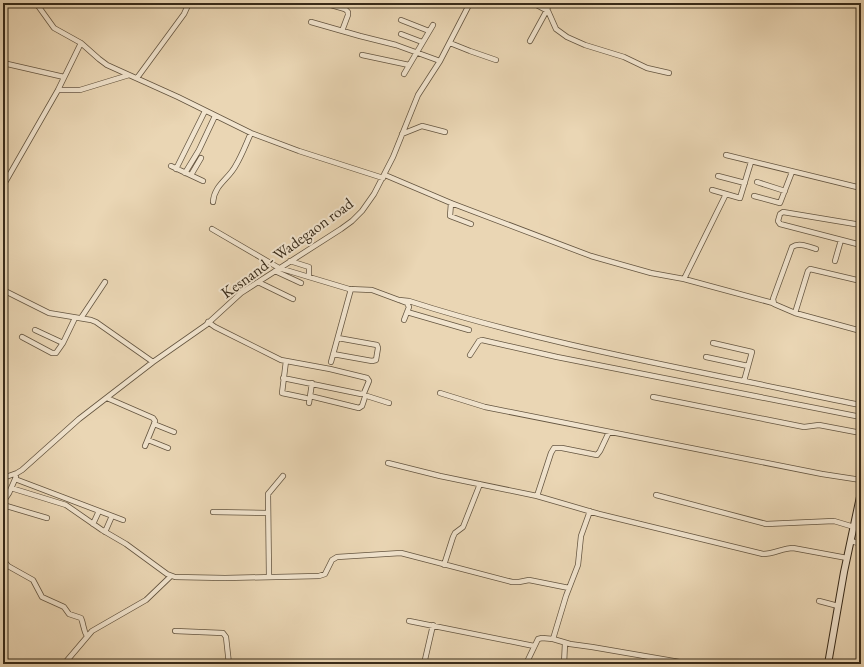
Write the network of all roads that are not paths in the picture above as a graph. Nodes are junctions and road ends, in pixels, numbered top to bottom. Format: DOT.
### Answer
graph roads {
  1 [pos="36,3"];
  2 [pos="189,3"];
  3 [pos="324,3"];
  4 [pos="470,3"];
  5 [pos="533,3"];
  6 [pos="549,3"];
  7 [pos="547,10"];
  8 [pos="401,20"];
  9 [pos="311,22"];
  10 [pos="433,25"];
  11 [pos="429,31"];
  12 [pos="342,32"];
  13 [pos="401,34"];
  14 [pos="530,41"];
  15 [pos="422,42"];
  16 [pos="81,43"];
  17 [pos="450,43"];
  18 [pos="417,52"];
  19 [pos="362,55"];
  20 [pos="496,60"];
  21 [pos="440,61"];
  22 [pos="3,62"];
  23 [pos="409,65"];
  24 [pos="669,73"];
  25 [pos="404,74"];
  26 [pos="129,75"];
  27 [pos="64,77"];
  28 [pos="137,78"];
  29 [pos="58,90"];
  30 [pos="205,110"];
  31 [pos="215,116"];
  32 [pos="445,132"];
  33 [pos="251,133"];
  34 [pos="402,134"];
  35 [pos="726,155"];
  36 [pos="201,158"];
  37 [pos="751,162"];
  38 [pos="171,166"];
  39 [pos="176,169"];
  40 [pos="792,172"];
  41 [pos="185,173"];
  42 [pos="191,176"];
  43 [pos="384,176"];
  44 [pos="718,176"];
  45 [pos="203,181"];
  46 [pos="757,182"];
  47 [pos="745,183"];
  48 [pos="3,186"];
  49 [pos="861,188"];
  50 [pos="712,190"];
  51 [pos="785,191"];
  52 [pos="726,194"];
  53 [pos="754,196"];
  54 [pos="213,202"];
  55 [pos="451,203"];
  56 [pos="471,224"];
  57 [pos="861,225"];
  58 [pos="212,229"];
  59 [pos="841,240"];
  60 [pos="861,245"];
  61 [pos="816,249"];
  62 [pos="290,261"];
  63 [pos="835,261"];
  64 [pos="277,270"];
  65 [pos="309,277"];
  66 [pos="684,279"];
  67 [pos="861,281"];
  68 [pos="105,282"];
  69 [pos="258,282"];
  70 [pos="301,283"];
  71 [pos="351,289"];
  72 [pos="3,290"];
  73 [pos="293,299"];
  74 [pos="399,300"];
  75 [pos="773,303"];
  76 [pos="407,312"];
  77 [pos="795,313"];
  78 [pos="75,318"];
  79 [pos="81,318"];
  80 [pos="404,320"];
  81 [pos="208,322"];
  82 [pos="35,330"];
  83 [pos="469,330"];
  84 [pos="861,331"];
  85 [pos="22,337"];
  86 [pos="338,338"];
  87 [pos="63,343"];
  88 [pos="713,343"];
  89 [pos="333,354"];
  90 [pos="470,355"];
  91 [pos="706,357"];
  92 [pos="286,361"];
  93 [pos="153,362"];
  94 [pos="331,362"];
  95 [pos="748,366"];
  96 [pos="283,378"];
  97 [pos="744,381"];
  98 [pos="312,383"];
  99 [pos="440,393"];
  100 [pos="365,395"];
  101 [pos="308,397"];
  102 [pos="653,397"];
  103 [pos="107,398"];
  104 [pos="309,403"];
  105 [pos="389,403"];
  106 [pos="861,405"];
  107 [pos="861,417"];
  108 [pos="154,424"];
  109 [pos="174,432"];
  110 [pos="609,432"];
  111 [pos="861,433"];
  112 [pos="148,440"];
  113 [pos="145,446"];
  114 [pos="168,448"];
  115 [pos="388,463"];
  116 [pos="17,473"];
  117 [pos="283,476"];
  118 [pos="3,478"];
  119 [pos="15,479"];
  120 [pos="861,480"];
  121 [pos="480,484"];
  122 [pos="11,488"];
  123 [pos="861,492"];
  124 [pos="656,495"];
  125 [pos="537,496"];
  126 [pos="66,498"];
  127 [pos="3,502"];
  128 [pos="3,505"];
  129 [pos="64,505"];
  130 [pos="99,511"];
  131 [pos="590,511"];
  132 [pos="213,512"];
  133 [pos="268,513"];
  134 [pos="112,516"];
  135 [pos="47,518"];
  136 [pos="123,520"];
  137 [pos="93,524"];
  138 [pos="854,527"];
  139 [pos="105,532"];
  140 [pos="851,541"];
  141 [pos="861,544"];
  142 [pos="847,558"];
  143 [pos="3,560"];
  144 [pos="444,564"];
  145 [pos="171,576"];
  146 [pos="269,577"];
  147 [pos="569,588"];
  148 [pos="819,601"];
  149 [pos="838,606"];
  150 [pos="409,621"];
  151 [pos="433,626"];
  152 [pos="175,631"];
  153 [pos="88,636"];
  154 [pos="552,639"];
  155 [pos="565,643"];
  156 [pos="534,646"];
  157 [pos="64,664"];
  158 [pos="229,664"];
  159 [pos="424,664"];
  160 [pos="526,664"];
  161 [pos="564,664"];
  162 [pos="691,664"];
  163 [pos="828,664"];
  1 -- 16 [label="street"];
  2 -- 28 [label="street"];
  3 -- 12 [label="street"];
  4 -- 17 [label="street, Kesnand - Wadegaon road"];
  5 -- 7 [label="street"];
  6 -- 7 [label="street"];
  7 -- 14 [label="street"];
  7 -- 24 [label="street"];
  8 -- 11 [label="street"];
  9 -- 12 [label="street"];
  10 -- 11 [label="street"];
  11 -- 15 [label="street"];
  12 -- 18 [label="street"];
  13 -- 15 [label="street"];
  15 -- 18 [label="street"];
  16 -- 26 [label="street"];
  16 -- 27 [label="street"];
  17 -- 20 [label="street"];
  17 -- 21 [label="street, Kesnand - Wadegaon road"];
  18 -- 21 [label="street"];
  18 -- 23 [label="street"];
  19 -- 23 [label="street"];
  21 -- 34 [label="street, Kesnand - Wadegaon road"];
  22 -- 27 [label="street"];
  23 -- 25 [label="street"];
  26 -- 28 [label="street"];
  26 -- 29 [label="street"];
  27 -- 29 [label="street"];
  28 -- 30 [label="street"];
  29 -- 48 [label="street"];
  30 -- 31 [label="street"];
  30 -- 39 [label="street"];
  31 -- 33 [label="street"];
  31 -- 41 [label="street"];
  32 -- 34 [label="street"];
  33 -- 43 [label="street"];
  33 -- 54 [label="street"];
  34 -- 43 [label="street, Kesnand - Wadegaon road"];
  35 -- 37 [label="street"];
  36 -- 42 [label="street"];
  37 -- 40 [label="street"];
  37 -- 47 [label="street"];
  38 -- 39 [label="street"];
  39 -- 41 [label="street"];
  40 -- 49 [label="street"];
  40 -- 51 [label="street"];
  41 -- 42 [label="street"];
  42 -- 45 [label="street"];
  43 -- 55 [label="street"];
  43 -- 62 [label="street, Kesnand - Wadegaon road"];
  44 -- 47 [label="street"];
  46 -- 51 [label="street"];
  47 -- 52 [label="street"];
  50 -- 52 [label="street"];
  51 -- 53 [label="street"];
  52 -- 66 [label="street"];
  55 -- 56 [label="street"];
  55 -- 66 [label="street"];
  57 -- 59 [label="street"];
  58 -- 64 [label="street"];
  59 -- 60 [label="street"];
  59 -- 63 [label="street"];
  61 -- 75 [label="street"];
  62 -- 64 [label="street, Kesnand - Wadegaon road"];
  62 -- 65 [label="street"];
  64 -- 65 [label="street"];
  64 -- 69 [label="street, Kesnand - Wadegaon road"];
  64 -- 70 [label="street"];
  65 -- 71 [label="street"];
  66 -- 75 [label="street"];
  67 -- 77 [label="street"];
  68 -- 79 [label="street"];
  69 -- 73 [label="street"];
  69 -- 81 [label="street, Kesnand - Wadegaon road"];
  71 -- 74 [label="street"];
  71 -- 86 [label="street"];
  72 -- 78 [label="street"];
  74 -- 76 [label="street"];
  74 -- 97 [label="street"];
  75 -- 77 [label="street"];
  76 -- 80 [label="street"];
  76 -- 83 [label="street"];
  77 -- 84 [label="street"];
  78 -- 79 [label="street"];
  78 -- 87 [label="street"];
  79 -- 93 [label="street"];
  81 -- 92 [label="street"];
  81 -- 93 [label="street, Kesnand - Wadegaon road"];
  82 -- 87 [label="street"];
  85 -- 87 [label="street"];
  86 -- 89 [label="street"];
  86 -- 89 [label="street"];
  88 -- 95 [label="street"];
  89 -- 94 [label="street"];
  90 -- 107 [label="street"];
  91 -- 95 [label="street"];
  92 -- 96 [label="street"];
  92 -- 100 [label="street"];
  93 -- 103 [label="street, Kesnand - Wadegaon road"];
  95 -- 97 [label="street"];
  96 -- 98 [label="street"];
  96 -- 101 [label="street"];
  97 -- 106 [label="street"];
  98 -- 100 [label="street"];
  98 -- 101 [label="street"];
  99 -- 110 [label="street"];
  100 -- 101 [label="street"];
  100 -- 105 [label="street"];
  101 -- 104 [label="street"];
  102 -- 111 [label="street"];
  103 -- 108 [label="street"];
  103 -- 116 [label="street, Kesnand - Wadegaon road"];
  108 -- 109 [label="street"];
  108 -- 112 [label="street"];
  110 -- 120 [label="street"];
  110 -- 125 [label="street"];
  112 -- 113 [label="street"];
  112 -- 114 [label="street"];
  115 -- 121 [label="street"];
  116 -- 118 [label="street, Kesnand - Wadegaon road"];
  116 -- 119 [label="street"];
  117 -- 133 [label="street"];
  119 -- 122 [label="street"];
  119 -- 126 [label="street"];
  121 -- 125 [label="street"];
  121 -- 144 [label="street"];
  122 -- 127 [label="street"];
  122 -- 129 [label="street"];
  123 -- 138 [label="main road"];
  124 -- 138 [label="street"];
  125 -- 131 [label="street"];
  126 -- 129 [label="street"];
  126 -- 130 [label="street"];
  128 -- 135 [label="street"];
  129 -- 137 [label="street"];
  130 -- 134 [label="street"];
  130 -- 137 [label="street"];
  131 -- 142 [label="street"];
  131 -- 147 [label="street"];
  132 -- 133 [label="street"];
  133 -- 146 [label="street"];
  134 -- 136 [label="street"];
  134 -- 139 [label="street"];
  137 -- 139 [label="street"];
  138 -- 140 [label="main road"];
  139 -- 145 [label="street"];
  140 -- 141 [label="street"];
  140 -- 142 [label="main road"];
  142 -- 149 [label="main road"];
  143 -- 153 [label="street"];
  144 -- 146 [label="street"];
  144 -- 147 [label="street"];
  145 -- 146 [label="street"];
  145 -- 153 [label="street"];
  147 -- 154 [label="street"];
  148 -- 149 [label="street"];
  149 -- 163 [label="main road"];
  150 -- 151 [label="street"];
  151 -- 156 [label="street"];
  151 -- 159 [label="street"];
  152 -- 158 [label="street"];
  153 -- 157 [label="street"];
  154 -- 155 [label="street"];
  154 -- 156 [label="street"];
  155 -- 161 [label="street"];
  155 -- 162 [label="street"];
  156 -- 160 [label="street"];
}
